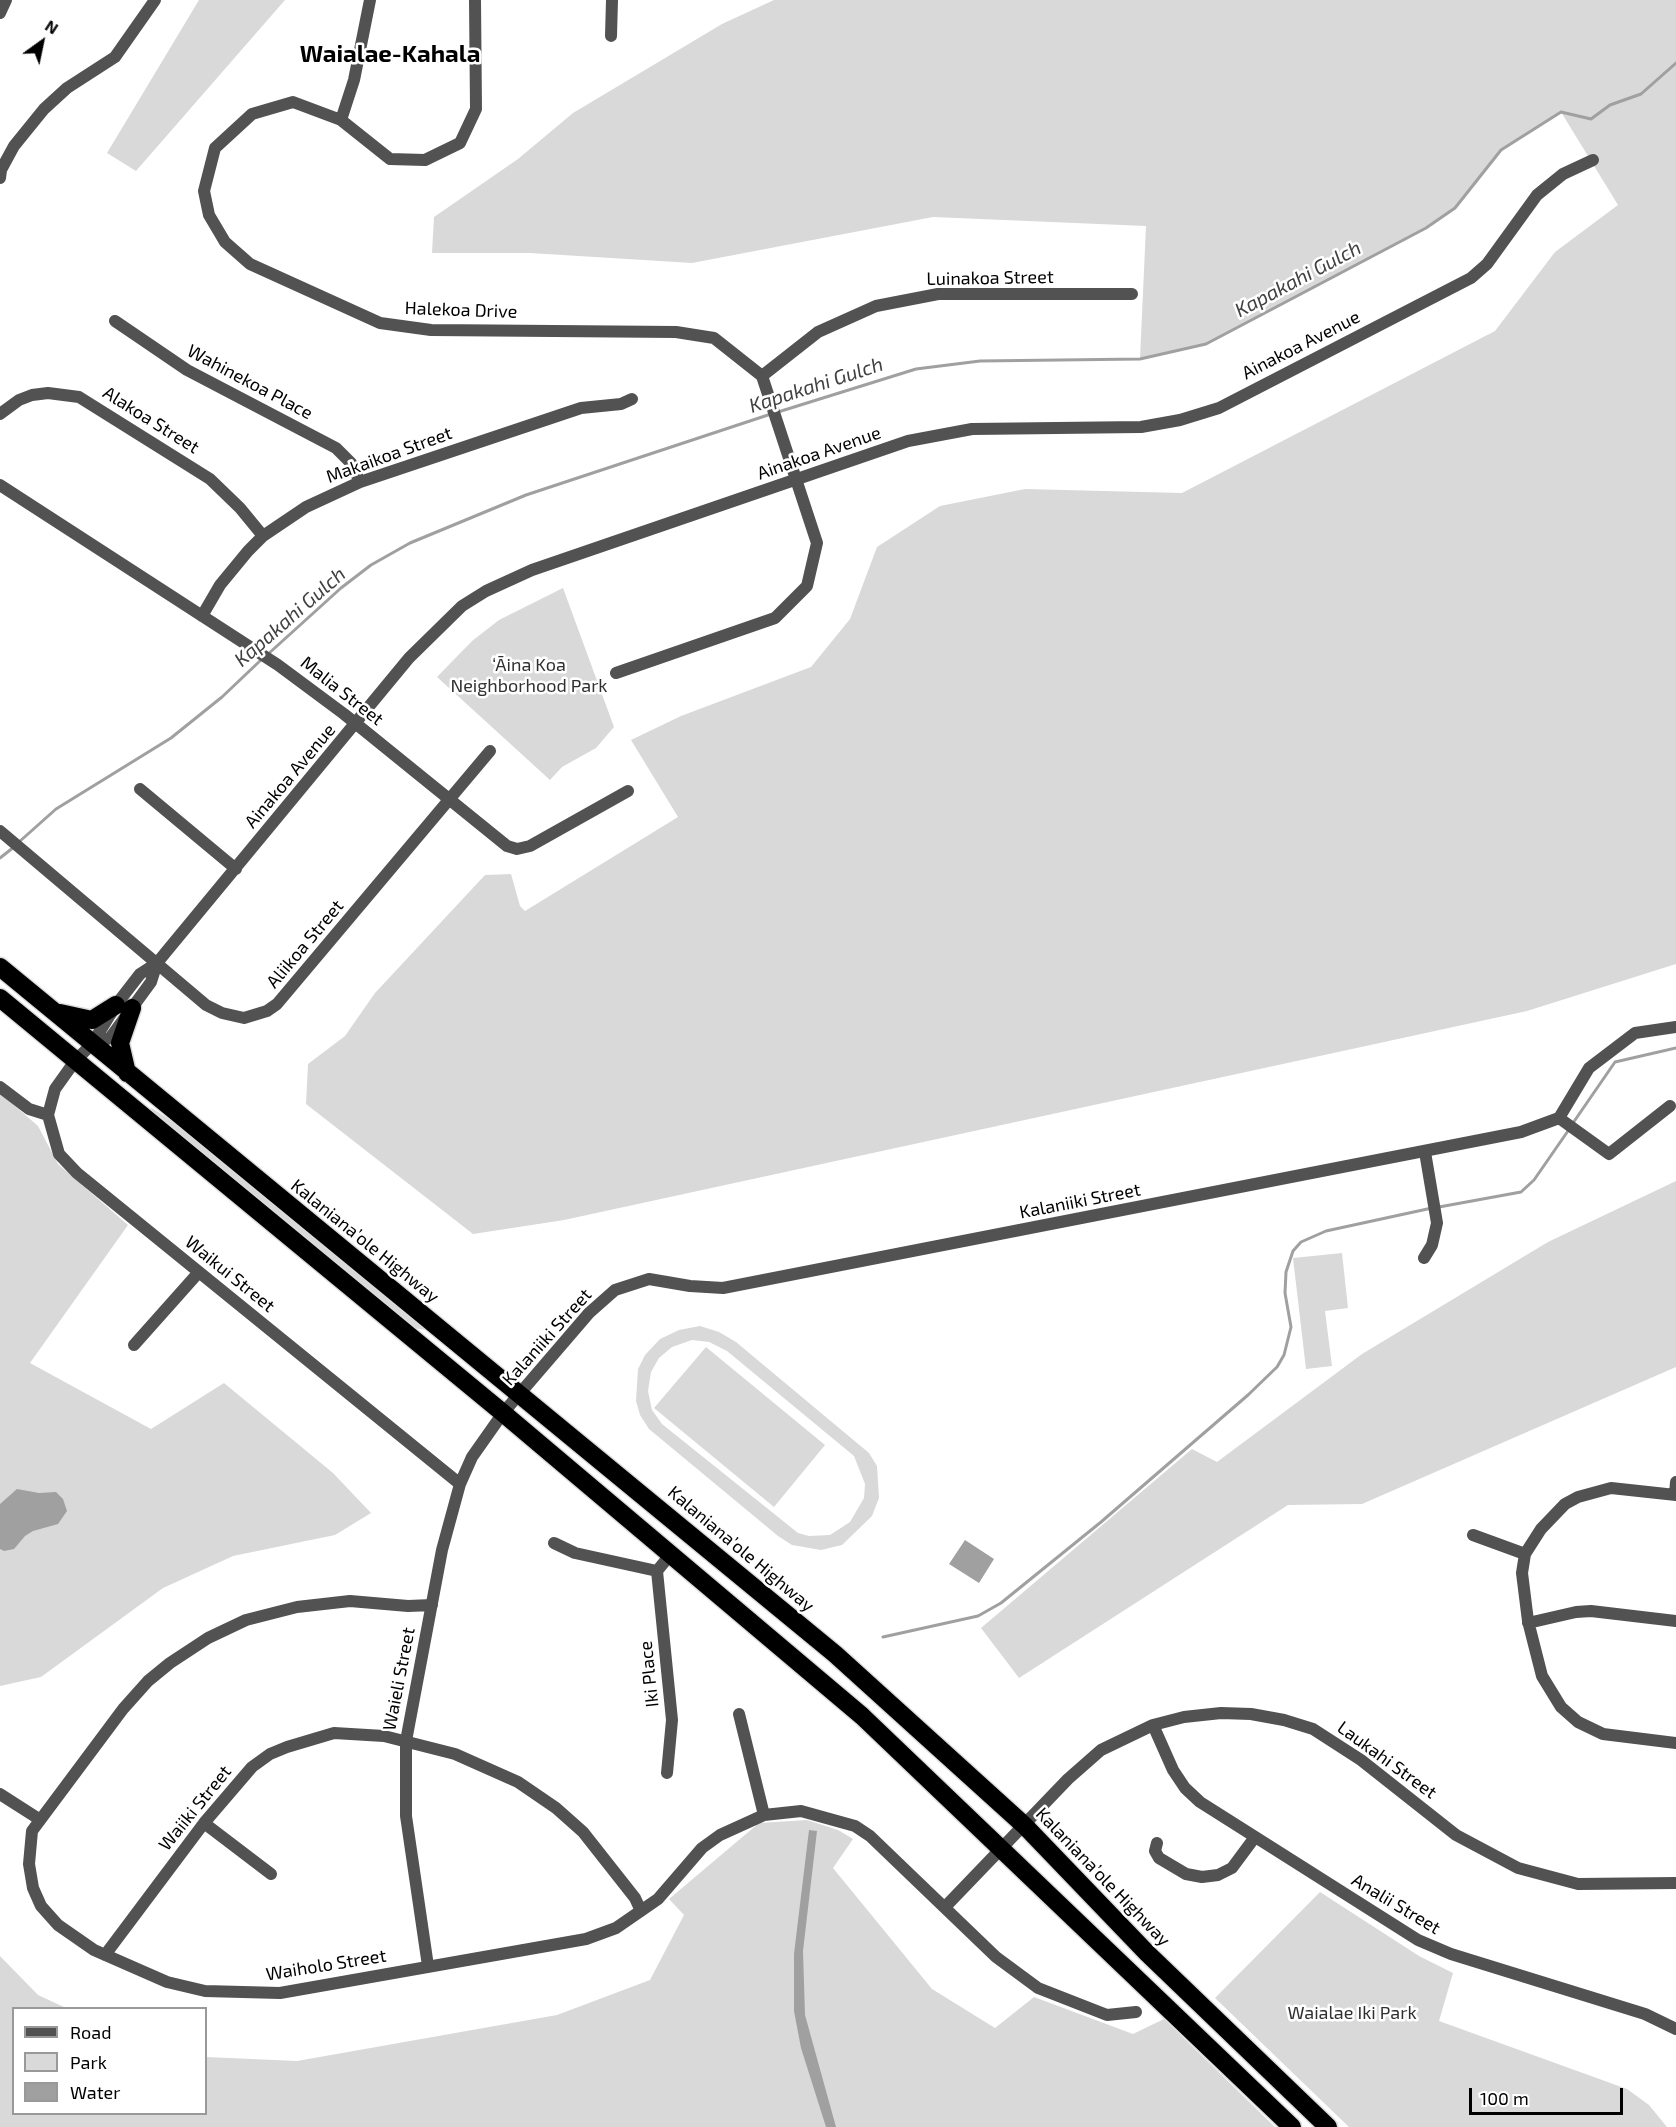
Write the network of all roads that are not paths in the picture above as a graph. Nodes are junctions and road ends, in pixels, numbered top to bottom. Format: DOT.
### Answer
graph roads {
  1 [pos="6,0"];
  2 [pos="155,0"];
  3 [pos="370,0"];
  4 [pos="475,0"];
  5 [pos="612,0"];
  6 [pos="0,13"];
  7 [pos="612,36"];
  8 [pos="341,120"];
  9 [pos="1593,160"];
  10 [pos="0,178"];
  11 [pos="1132,294"];
  12 [pos="115,321"];
  13 [pos="762,376"];
  14 [pos="632,399"];
  15 [pos="0,414"];
  16 [pos="795,480"];
  17 [pos="360,482"];
  18 [pos="0,485"];
  19 [pos="263,536"];
  20 [pos="202,616"];
  21 [pos="616,673"];
  22 [pos="356,724"];
  23 [pos="490,751"];
  24 [pos="140,789"];
  25 [pos="628,791"];
  26 [pos="448,800"];
  27 [pos="4,834"];
  28 [pos="236,869"];
  29 [pos="157,963"];
  30 [pos="0,967"];
  31 [pos="2,1000"];
  32 [pos="45,1005"];
  33 [pos="124,1006"];
  34 [pos="1676,1027"];
  35 [pos="92,1044"];
  36 [pos="75,1061"];
  37 [pos="125,1071"];
  38 [pos="0,1087"];
  39 [pos="1670,1106"];
  40 [pos="48,1115"];
  41 [pos="1559,1118"];
  42 [pos="145,1119"];
  43 [pos="1425,1152"];
  44 [pos="1424,1258"];
  45 [pos="199,1272"];
  46 [pos="134,1345"];
  47 [pos="519,1393"];
  48 [pos="503,1413"];
  49 [pos="460,1484"];
  50 [pos="1676,1490"];
  51 [pos="1473,1535"];
  52 [pos="554,1543"];
  53 [pos="1525,1554"];
  54 [pos="670,1555"];
  55 [pos="657,1571"];
  56 [pos="432,1605"];
  57 [pos="1676,1621"];
  58 [pos="1528,1623"];
  59 [pos="739,1714"];
  60 [pos="1153,1725"];
  61 [pos="406,1741"];
  62 [pos="1676,1743"];
  63 [pos="666,1773"];
  64 [pos="0,1794"];
  65 [pos="764,1815"];
  66 [pos="39,1819"];
  67 [pos="204,1823"];
  68 [pos="1025,1826"];
  69 [pos="1255,1837"];
  70 [pos="1157,1844"];
  71 [pos="1000,1848"];
  72 [pos="271,1874"];
  73 [pos="1676,1883"];
  74 [pos="946,1906"];
  75 [pos="641,1911"];
  76 [pos="105,1955"];
  77 [pos="428,1966"];
  78 [pos="1136,2012"];
  79 [pos="1676,2029"];
  80 [pos="1292,2127"];
  81 [pos="1328,2127"];
  1 -- 6 [label="street"];
  2 -- 10 [label="street"];
  3 -- 8 [label="street"];
  4 -- 8 [label="street, Halekoa Drive"];
  5 -- 7 [label="street"];
  8 -- 13 [label="street, Halekoa Drive"];
  9 -- 16 [label="street, Ainakoa Avenue"];
  11 -- 13 [label="street, Luinakoa Street"];
  12 -- 17 [label="street, Wahinekoa Place"];
  13 -- 16 [label="street"];
  14 -- 17 [label="street, Makaikoa Street"];
  15 -- 19 [label="street, Alakoa Street"];
  16 -- 21 [label="street"];
  16 -- 22 [label="street, Ainakoa Avenue"];
  17 -- 19 [label="street, Makaikoa Street"];
  18 -- 20 [label="street, Malia Street"];
  19 -- 20 [label="street, Makaikoa Street"];
  20 -- 22 [label="street, Malia Street"];
  22 -- 26 [label="street, Malia Street"];
  22 -- 28 [label="street, Ainakoa Avenue"];
  23 -- 26 [label="street, Aliikoa Street"];
  24 -- 28 [label="street"];
  25 -- 26 [label="street, Malia Street"];
  26 -- 29 [label="street, Aliikoa Street"];
  27 -- 29 [label="street, Aliikoa Street"];
  28 -- 29 [label="street, Ainakoa Avenue"];
  29 -- 33 [label="street, Ainakoa Avenue"];
  30 -- 32 [label="highway, Kalaniana’ole Highway"];
  31 -- 36 [label="highway"];
  32 -- 33 [label="highway"];
  32 -- 35 [label="highway, Kalaniana’ole Highway"];
  33 -- 35 [label="street, Ainakoa Avenue"];
  33 -- 37 [label="highway"];
  34 -- 41 [label="street"];
  35 -- 36 [label="street, Ainakoa Avenue"];
  35 -- 37 [label="highway, Kalaniana’ole Highway"];
  36 -- 40 [label="street"];
  36 -- 42 [label="highway"];
  37 -- 42 [label="highway"];
  37 -- 47 [label="highway, Kalaniana’ole Highway"];
  38 -- 40 [label="street"];
  39 -- 41 [label="street"];
  40 -- 45 [label="street, Waikui Street"];
  41 -- 43 [label="street, Kalaniiki Street"];
  42 -- 48 [label="highway"];
  43 -- 44 [label="street"];
  43 -- 47 [label="street, Kalaniiki Street"];
  45 -- 46 [label="street"];
  45 -- 49 [label="street, Waikui Street"];
  47 -- 48 [label="street, Kalaniiki Street"];
  47 -- 68 [label="highway, Kalaniana’ole Highway"];
  48 -- 49 [label="street, Waieli Street"];
  48 -- 54 [label="highway"];
  49 -- 56 [label="street, Waieli Street"];
  50 -- 53 [label="street"];
  51 -- 53 [label="street"];
  52 -- 55 [label="street"];
  53 -- 58 [label="street"];
  54 -- 55 [label="street"];
  54 -- 71 [label="highway"];
  55 -- 63 [label="street, Iki Place"];
  56 -- 61 [label="street, Waieli Street"];
  56 -- 66 [label="street, Waiholo Street"];
  57 -- 58 [label="street"];
  58 -- 62 [label="street"];
  59 -- 65 [label="street"];
  60 -- 68 [label="street, Laukahi Street"];
  60 -- 69 [label="street, Analii Street"];
  60 -- 73 [label="street, Laukahi Street"];
  61 -- 67 [label="street, Waiiki Street"];
  61 -- 75 [label="street, Waiiki Street"];
  61 -- 77 [label="street, Waieli Street"];
  64 -- 66 [label="street"];
  65 -- 74 [label="street, Waiholo Street"];
  65 -- 75 [label="street, Waiholo Street"];
  66 -- 76 [label="street, Waiholo Street"];
  67 -- 72 [label="street"];
  67 -- 76 [label="street, Waiiki Street"];
  68 -- 71 [label="street, Laukahi Street"];
  68 -- 81 [label="highway, Kalaniana’ole Highway"];
  69 -- 70 [label="street"];
  69 -- 79 [label="street, Analii Street"];
  71 -- 74 [label="street"];
  71 -- 80 [label="highway"];
  74 -- 78 [label="street, Waiholo Street"];
  75 -- 77 [label="street, Waiholo Street"];
  76 -- 77 [label="street, Waiholo Street"];
}
